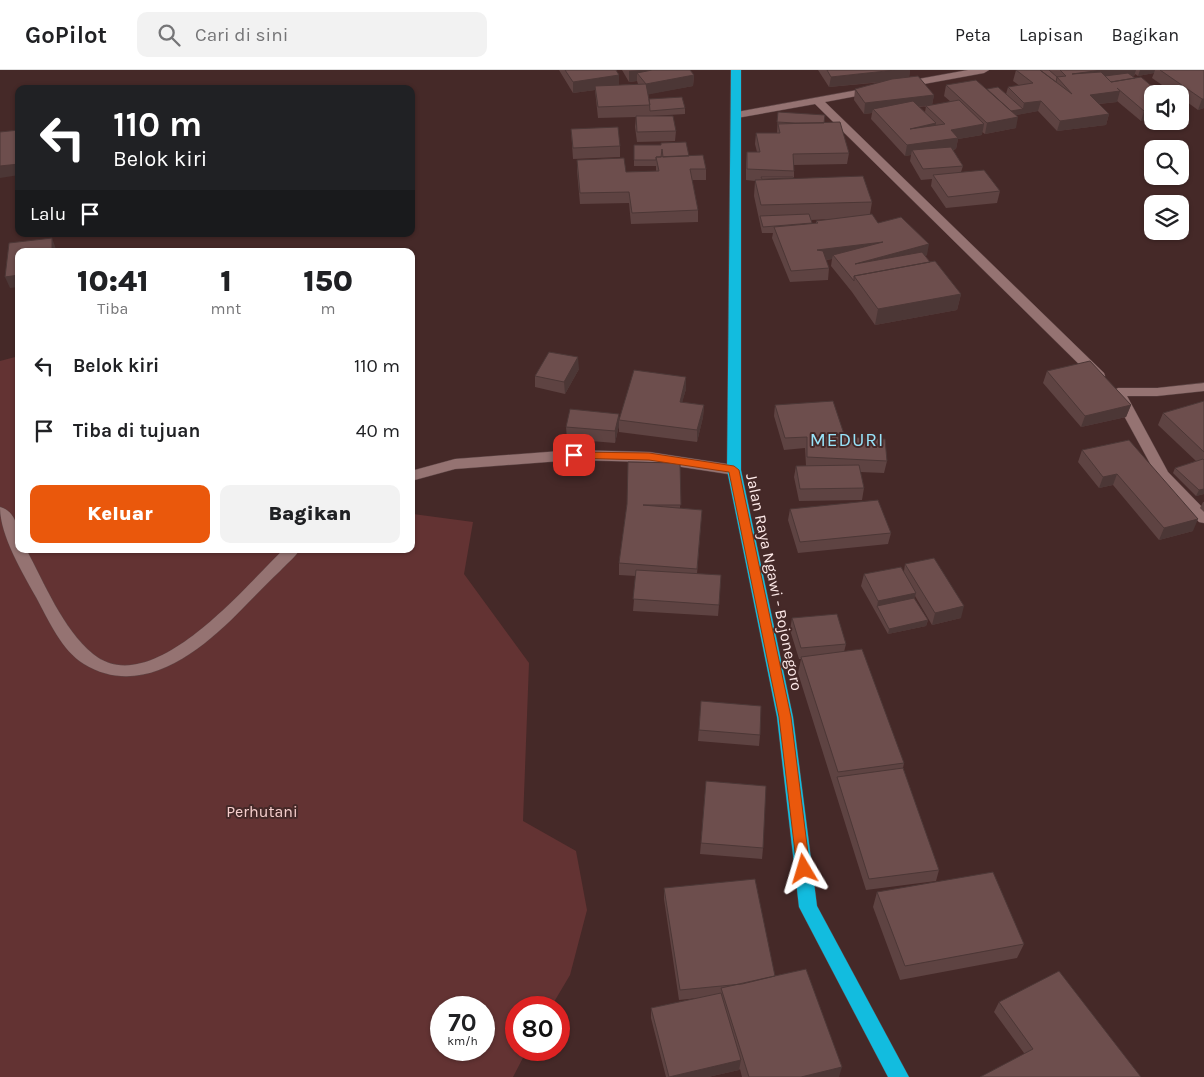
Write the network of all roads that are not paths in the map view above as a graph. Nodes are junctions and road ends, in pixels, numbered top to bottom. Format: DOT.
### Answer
graph roads {
  1 [pos="736,70"];
  2 [pos="980,70"];
  3 [pos="818,100"];
  4 [pos="737,115"];
  5 [pos="1204,387"];
  6 [pos="1118,392"];
  7 [pos="734,470"];
  8 [pos="415,475"];
  9 [pos="0,512"];
  10 [pos="1204,518"];
  11 [pos="15,538"];
  12 [pos="22,553"];
  13 [pos="289,553"];
  14 [pos="899,1077"];
  1 -- 4 [label="highway, Jalan Raya Ngawi - Bojonegoro"];
  2 -- 3 [label="street"];
  3 -- 4 [label="street"];
  3 -- 6 [label="street"];
  4 -- 7 [label="highway, Jalan Raya Ngawi - Bojonegoro"];
  5 -- 6 [label="street"];
  6 -- 10 [label="street"];
  7 -- 8 [label="street"];
  7 -- 14 [label="highway, Jalan Raya Ngawi - Bojonegoro"];
  9 -- 11 [label="street"];
  12 -- 13 [label="street"];
}
